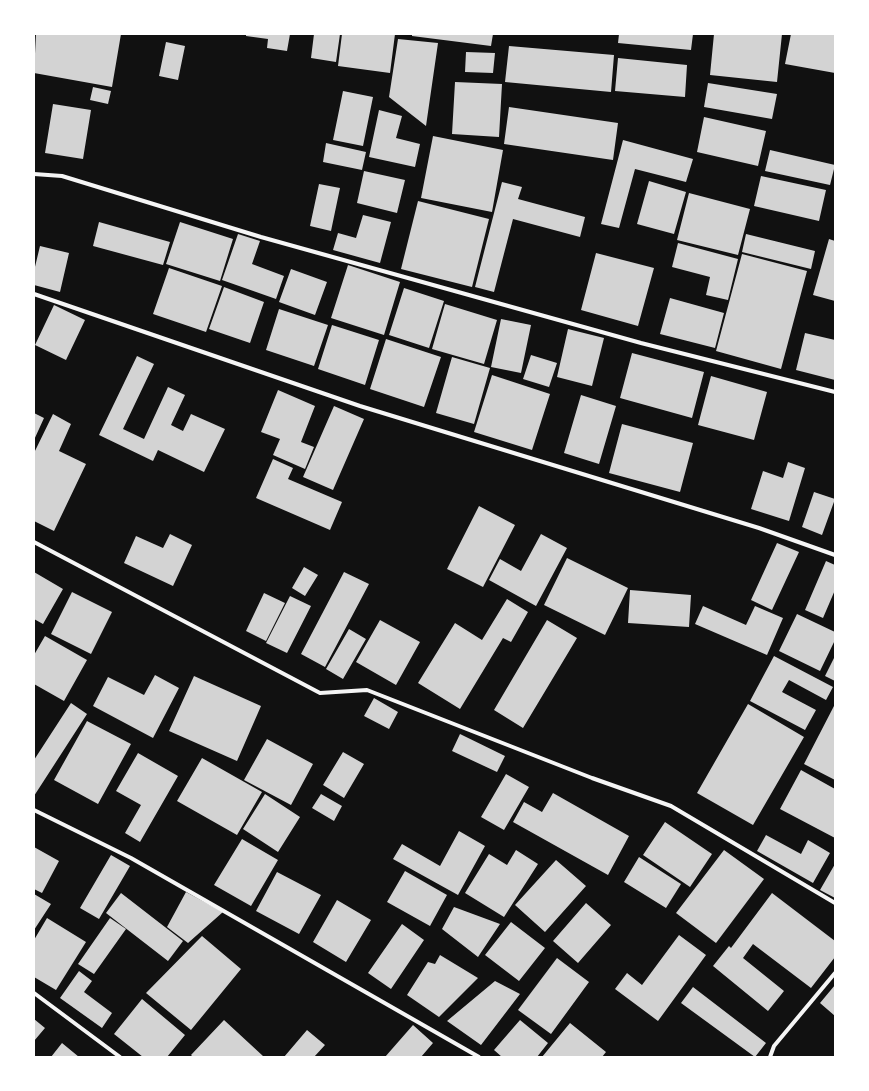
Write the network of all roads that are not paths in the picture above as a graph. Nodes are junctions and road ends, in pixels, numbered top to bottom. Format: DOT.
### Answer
graph roads {
  1 [pos="34,174"];
  2 [pos="34,294"];
  3 [pos="835,392"];
  4 [pos="34,542"];
  5 [pos="835,555"];
  6 [pos="34,810"];
  7 [pos="835,903"];
  8 [pos="835,973"];
  9 [pos="34,993"];
  10 [pos="120,1057"];
  11 [pos="479,1057"];
  12 [pos="770,1057"];
  1 -- 3 [label="street"];
  2 -- 5 [label="street"];
  4 -- 7 [label="street"];
  6 -- 11 [label="street"];
  8 -- 12 [label="street"];
  9 -- 10 [label="street"];
}
